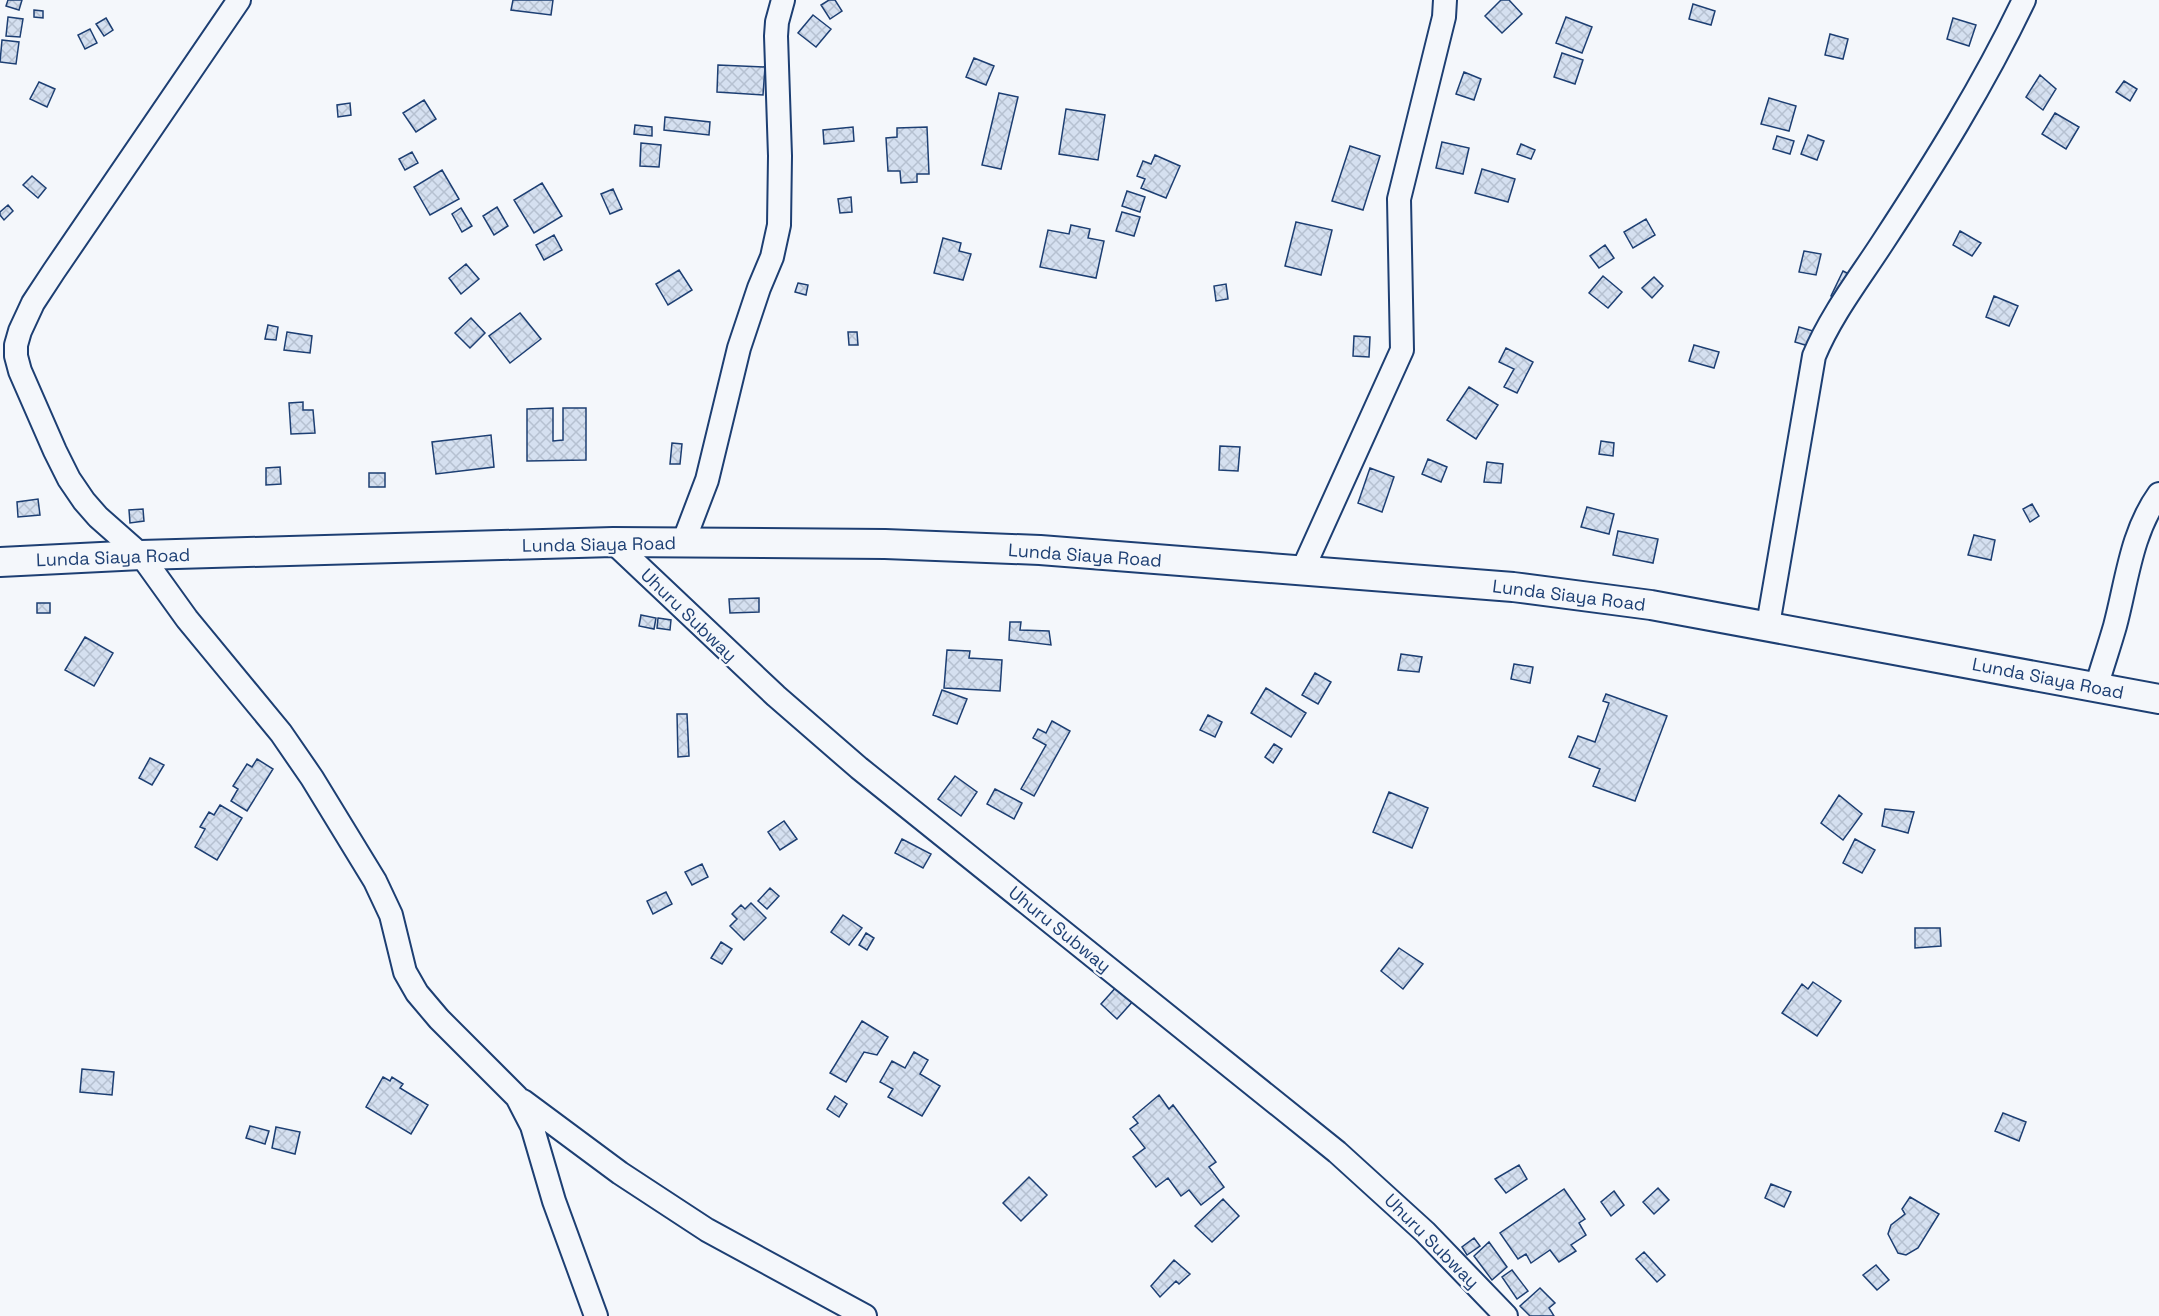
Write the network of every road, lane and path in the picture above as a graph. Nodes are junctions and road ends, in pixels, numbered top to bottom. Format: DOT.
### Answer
graph roads {
  1 [pos="239,0"];
  2 [pos="783,0"];
  3 [pos="1445,0"];
  4 [pos="2024,0"];
  5 [pos="0,357"];
  6 [pos="20,371"];
  7 [pos="2159,494"];
  8 [pos="613,542"];
  9 [pos="683,543"];
  10 [pos="141,555"];
  11 [pos="0,562"];
  12 [pos="1302,571"];
  13 [pos="1768,625"];
  14 [pos="2096,688"];
  15 [pos="2159,699"];
  16 [pos="517,1097"];
  17 [pos="596,1316"];
  18 [pos="865,1316"];
  19 [pos="1506,1316"];
  1 -- 6 [label="street"];
  2 -- 9 [label="street"];
  3 -- 12 [label="street"];
  4 -- 13 [label="street"];
  5 -- 6 [label="street"];
  6 -- 10 [label="street"];
  7 -- 14 [label="street"];
  8 -- 9 [label="main road, Lunda Siaya Road"];
  8 -- 10 [label="main road, Lunda Siaya Road"];
  8 -- 19 [label="street, Uhuru Subway"];
  9 -- 12 [label="main road, Lunda Siaya Road"];
  10 -- 11 [label="main road, Lunda Siaya Road"];
  10 -- 16 [label="street"];
  12 -- 13 [label="main road, Lunda Siaya Road"];
  13 -- 14 [label="main road, Lunda Siaya Road"];
  14 -- 15 [label="main road, Lunda Siaya Road"];
  16 -- 17 [label="street"];
  16 -- 18 [label="street"];
}
